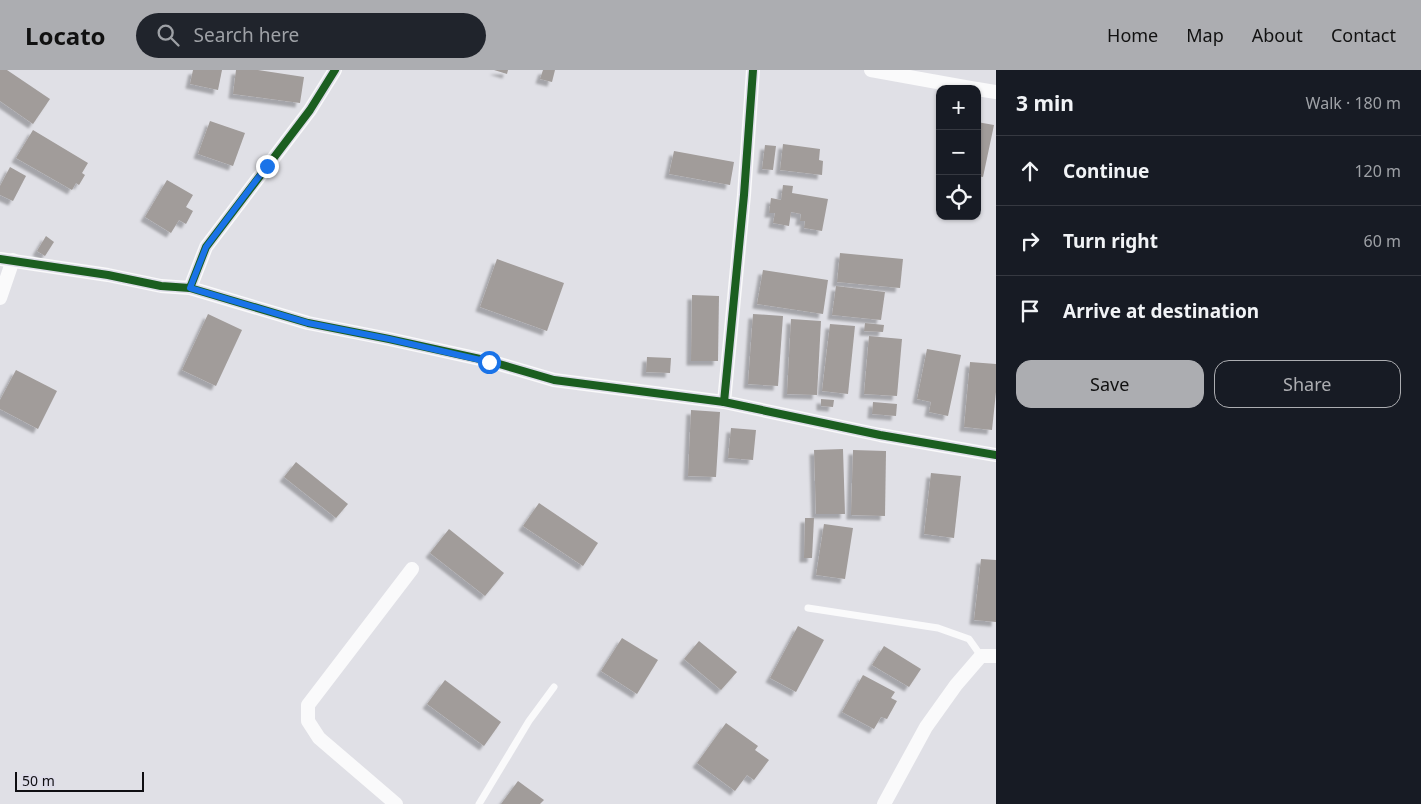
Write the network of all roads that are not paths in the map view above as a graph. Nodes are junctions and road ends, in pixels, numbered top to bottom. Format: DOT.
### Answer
graph roads {
  1 [pos="335,70"];
  2 [pos="753,70"];
  3 [pos="871,70"];
  4 [pos="955,85"];
  5 [pos="981,90"];
  6 [pos="996,92"];
  7 [pos="6,260"];
  8 [pos="190,288"];
  9 [pos="0,298"];
  10 [pos="724,402"];
  11 [pos="996,455"];
  12 [pos="412,569"];
  13 [pos="808,608"];
  14 [pos="981,656"];
  15 [pos="996,656"];
  16 [pos="554,687"];
  17 [pos="396,804"];
  18 [pos="479,804"];
  19 [pos="884,804"];
  1 -- 8 [label="street"];
  2 -- 10 [label="street"];
  3 -- 4 [label="street"];
  5 -- 6 [label="street"];
  7 -- 8 [label="street"];
  7 -- 9 [label="street"];
  8 -- 10 [label="street"];
  10 -- 11 [label="street"];
  12 -- 17 [label="street"];
  13 -- 14 [label="lane"];
  14 -- 15 [label="street"];
  14 -- 19 [label="street"];
  16 -- 18 [label="lane"];
}
